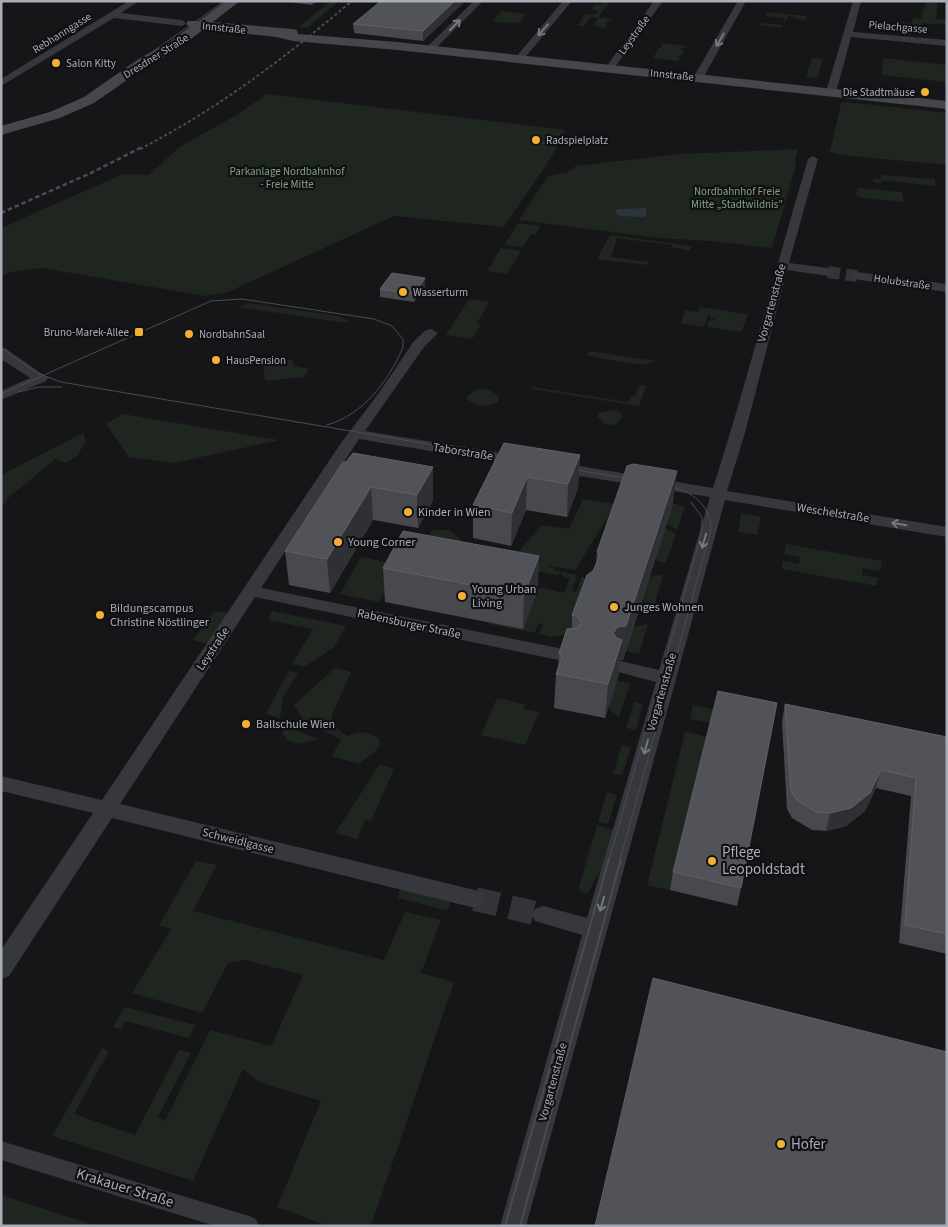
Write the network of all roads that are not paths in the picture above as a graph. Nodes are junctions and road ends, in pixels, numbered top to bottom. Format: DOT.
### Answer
graph roads {
  1 [pos="135,1"];
  2 [pos="212,1"];
  3 [pos="234,1"];
  4 [pos="479,1"];
  5 [pos="568,1"];
  6 [pos="659,1"];
  7 [pos="742,1"];
  8 [pos="857,1"];
  9 [pos="112,15"];
  10 [pos="182,23"];
  11 [pos="201,26"];
  12 [pos="848,34"];
  13 [pos="947,43"];
  14 [pos="430,49"];
  15 [pos="518,59"];
  16 [pos="609,68"];
  17 [pos="698,78"];
  18 [pos="1,84"];
  19 [pos="830,92"];
  20 [pos="947,104"];
  21 [pos="68,105"];
  22 [pos="1,123"];
  23 [pos="1,131"];
  24 [pos="813,160"];
  25 [pos="782,266"];
  26 [pos="828,272"];
  27 [pos="857,276"];
  28 [pos="947,288"];
  29 [pos="431,333"];
  30 [pos="1,352"];
  31 [pos="1,396"];
  32 [pos="355,434"];
  33 [pos="719,494"];
  34 [pos="947,532"];
  35 [pos="251,591"];
  36 [pos="568,656"];
  37 [pos="621,667"];
  38 [pos="666,678"];
  39 [pos="1,783"];
  40 [pos="106,808"];
  41 [pos="475,899"];
  42 [pos="543,915"];
  43 [pos="595,929"];
  44 [pos="1,969"];
  45 [pos="1,1150"];
  46 [pos="249,1226"];
  47 [pos="513,1226"];
  1 -- 9 [label="street, Rebhanngasse"];
  2 -- 10 [label="main road, Dresdner Straße"];
  3 -- 11 [label="main road, Dresdner Straße"];
  14 -- 4 [label="street, one-way"];
  5 -- 15 [label="street, one-way"];
  6 -- 16 [label="street, Leystraße"];
  7 -- 17 [label="street, one-way"];
  8 -- 12 [label="street"];
  9 -- 10 [label="street, Innstraße"];
  9 -- 18 [label="street, Rebhanngasse"];
  10 -- 11 [label="main road, Innstraße"];
  10 -- 21 [label="main road, Dresdner Straße"];
  11 -- 14 [label="main road, Innstraße"];
  11 -- 21 [label="main road, Dresdner Straße"];
  12 -- 13 [label="street, Pielachgasse"];
  12 -- 19 [label="street"];
  14 -- 15 [label="main road, Innstraße"];
  15 -- 16 [label="main road, Innstraße"];
  16 -- 17 [label="main road, Innstraße"];
  17 -- 19 [label="main road, Innstraße"];
  19 -- 20 [label="main road, Innstraße"];
  21 -- 22 [label="main road"];
  21 -- 23 [label="main road"];
  24 -- 25 [label="street, Vorgartenstraße"];
  25 -- 26 [label="street"];
  25 -- 33 [label="street, Vorgartenstraße"];
  27 -- 28 [label="street, Holubstraße"];
  29 -- 32 [label="street, Leystraße"];
  30 -- 31 [label="street"];
  32 -- 33 [label="street, Taborstraße"];
  32 -- 35 [label="street, Leystraße"];
  34 -- 33 [label="street, Weschelstraße, one-way"];
  33 -- 38 [label="street, Vorgartenstraße, one-way"];
  35 -- 36 [label="street, Rabensburger Straße"];
  35 -- 40 [label="street, Leystraße"];
  37 -- 38 [label="street"];
  38 -- 43 [label="street, Vorgartenstraße, one-way"];
  39 -- 40 [label="street, Schweidlgasse"];
  40 -- 41 [label="street, Schweidlgasse"];
  40 -- 44 [label="street, Leystraße"];
  42 -- 43 [label="street"];
  43 -- 47 [label="street, Vorgartenstraße"];
  45 -- 46 [label="street, Krakauer Straße"];
}
